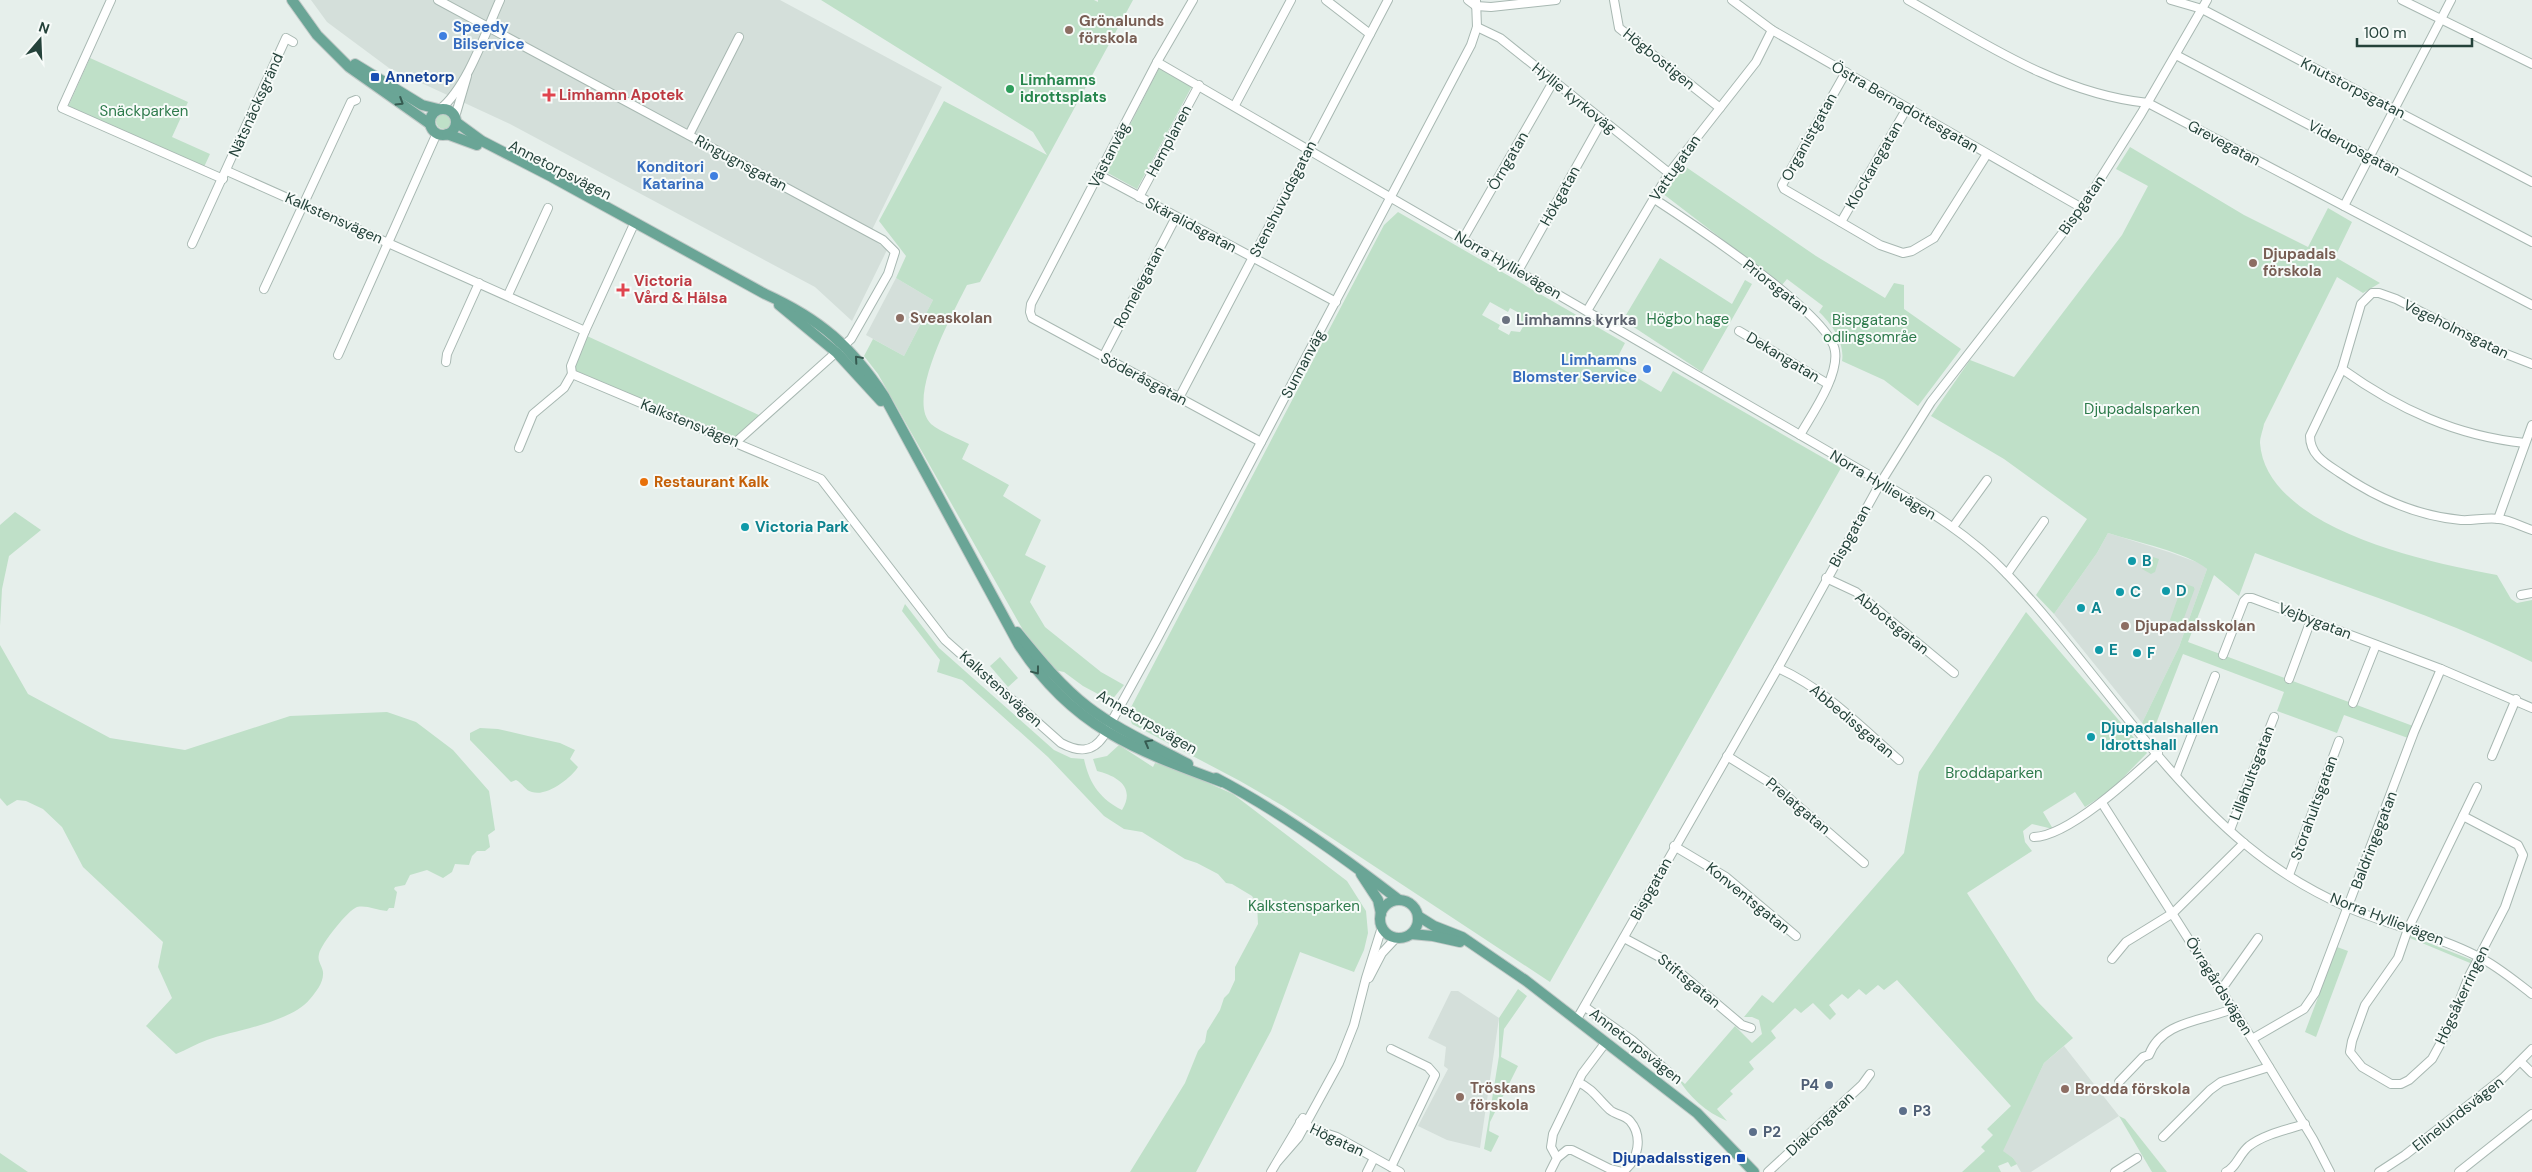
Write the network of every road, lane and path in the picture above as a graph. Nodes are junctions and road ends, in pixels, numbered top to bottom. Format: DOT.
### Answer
graph roads {
  1 [pos="111,0"];
  2 [pos="292,0"];
  3 [pos="438,0"];
  4 [pos="500,0"];
  5 [pos="1193,0"];
  6 [pos="1291,0"];
  7 [pos="1326,0"];
  8 [pos="1388,0"];
  9 [pos="1468,0"];
  10 [pos="1556,0"];
  11 [pos="1614,0"];
  12 [pos="1732,0"];
  13 [pos="1908,0"];
  14 [pos="2171,0"];
  15 [pos="2207,0"];
  16 [pos="2402,0"];
  17 [pos="2451,0"];
  18 [pos="1476,3"];
  19 [pos="2202,9"];
  20 [pos="300,12"];
  21 [pos="2440,20"];
  22 [pos="1477,27"];
  23 [pos="488,28"];
  24 [pos="1772,30"];
  25 [pos="1370,34"];
  26 [pos="739,37"];
  27 [pos="293,42"];
  28 [pos="2176,55"];
  29 [pos="1157,62"];
  30 [pos="2532,64"];
  31 [pos="1846,72"];
  32 [pos="467,74"];
  33 [pos="1553,82"];
  34 [pos="1199,85"];
  35 [pos="356,100"];
  36 [pos="2148,103"];
  37 [pos="1235,106"];
  38 [pos="1720,108"];
  39 [pos="1907,108"];
  40 [pos="439,109"];
  41 [pos="2394,109"];
  42 [pos="456,120"];
  43 [pos="1602,121"];
  44 [pos="430,124"];
  45 [pos="442,134"];
  46 [pos="689,135"];
  47 [pos="1309,148"];
  48 [pos="1987,154"];
  49 [pos="2369,156"];
  50 [pos="227,171"];
  51 [pos="1669,173"];
  52 [pos="1099,175"];
  53 [pos="223,179"];
  54 [pos="2532,182"];
  55 [pos="1391,196"];
  56 [pos="1139,197"];
  57 [pos="1653,198"];
  58 [pos="303,205"];
  59 [pos="2344,206"];
  60 [pos="548,208"];
  61 [pos="2082,208"];
  62 [pos="1176,217"];
  63 [pos="1841,222"];
  64 [pos="634,224"];
  65 [pos="659,235"];
  66 [pos="1463,239"];
  67 [pos="2532,242"];
  68 [pos="388,243"];
  69 [pos="192,244"];
  70 [pos="1253,258"];
  71 [pos="1518,271"];
  72 [pos="479,283"];
  73 [pos="264,289"];
  74 [pos="764,294"];
  75 [pos="508,296"];
  76 [pos="1336,302"];
  77 [pos="2532,305"];
  78 [pos="1587,311"];
  79 [pos="1030,312"];
  80 [pos="585,331"];
  81 [pos="1739,331"];
  82 [pos="845,345"];
  83 [pos="837,353"];
  84 [pos="338,355"];
  85 [pos="1102,357"];
  86 [pos="446,362"];
  87 [pos="2532,364"];
  88 [pos="2342,369"];
  89 [pos="572,374"];
  90 [pos="1828,384"];
  91 [pos="1179,398"];
  92 [pos="2531,428"];
  93 [pos="902,430"];
  94 [pos="1800,435"];
  95 [pos="736,442"];
  96 [pos="1261,442"];
  97 [pos="2525,443"];
  98 [pos="520,448"];
  99 [pos="1987,480"];
  100 [pos="1880,482"];
  101 [pos="2498,519"];
  102 [pos="2044,521"];
  103 [pos="1953,528"];
  104 [pos="2532,530"];
  105 [pos="2007,574"];
  106 [pos="1826,578"];
  107 [pos="2532,593"];
  108 [pos="2521,594"];
  109 [pos="1003,614"];
  110 [pos="2311,620"];
  111 [pos="2376,644"];
  112 [pos="2223,655"];
  113 [pos="1778,668"];
  114 [pos="2441,669"];
  115 [pos="1954,673"];
  116 [pos="2215,676"];
  117 [pos="2289,679"];
  118 [pos="2516,699"];
  119 [pos="2353,703"];
  120 [pos="2532,708"];
  121 [pos="2274,717"];
  122 [pos="1112,722"];
  123 [pos="1106,732"];
  124 [pos="2339,741"];
  125 [pos="2158,754"];
  126 [pos="1727,756"];
  127 [pos="2492,756"];
  128 [pos="1899,760"];
  129 [pos="2176,775"];
  130 [pos="1222,782"];
  131 [pos="2477,787"];
  132 [pos="2102,803"];
  133 [pos="2463,816"];
  134 [pos="2230,830"];
  135 [pos="2034,837"];
  136 [pos="2244,843"];
  137 [pos="1674,846"];
  138 [pos="1864,862"];
  139 [pos="1354,865"];
  140 [pos="2288,875"];
  141 [pos="1399,900"];
  142 [pos="2348,908"];
  143 [pos="1381,914"];
  144 [pos="2173,914"];
  145 [pos="1418,916"];
  146 [pos="1382,927"];
  147 [pos="2408,930"];
  148 [pos="1411,934"];
  149 [pos="1796,936"];
  150 [pos="1396,938"];
  151 [pos="1624,938"];
  152 [pos="2258,938"];
  153 [pos="1490,956"];
  154 [pos="2479,957"];
  155 [pos="2112,959"];
  156 [pos="1364,989"];
  157 [pos="2221,990"];
  158 [pos="2532,994"];
  159 [pos="1585,1007"];
  160 [pos="2232,1009"];
  161 [pos="1577,1019"];
  162 [pos="1751,1028"];
  163 [pos="2252,1039"];
  164 [pos="1606,1042"];
  165 [pos="1391,1049"];
  166 [pos="2532,1049"];
  167 [pos="2521,1062"];
  168 [pos="2268,1067"];
  169 [pos="2532,1073"];
  170 [pos="1870,1074"];
  171 [pos="1674,1077"];
  172 [pos="1578,1082"];
  173 [pos="2119,1082"];
  174 [pos="2532,1114"];
  175 [pos="1303,1123"];
  176 [pos="2304,1124"];
  177 [pos="2163,1137"];
  178 [pos="1374,1158"];
  179 [pos="1557,1158"];
  180 [pos="2137,1158"];
  181 [pos="1391,1168"];
  182 [pos="1271,1172"];
  183 [pos="1367,1172"];
  184 [pos="1400,1172"];
  185 [pos="1550,1172"];
  186 [pos="1754,1172"];
  187 [pos="1768,1172"];
  188 [pos="2115,1172"];
  189 [pos="2226,1172"];
  190 [pos="2330,1172"];
  191 [pos="2379,1172"];
  192 [pos="2459,1172"];
  1 -- 53 [label="street"];
  2 -- 20 [label="main road, Annetorpsvägen"];
  3 -- 23 [label="street, Ringugnsgatan"];
  4 -- 23 [label="street"];
  5 -- 29 [label="street, Västanväg"];
  6 -- 37 [label="street"];
  7 -- 25 [label="street"];
  8 -- 25 [label="street, Stenshuvudsgatan"];
  9 -- 18 [label="street"];
  10 -- 18 [label="street"];
  11 -- 38 [label="street, Högbostigen"];
  12 -- 24 [label="street, Östra Bernadottesgatan"];
  13 -- 36 [label="street, Grevegatan"];
  14 -- 19 [label="street, Knutstorpsgatan"];
  15 -- 19 [label="street, Bispgatan"];
  16 -- 21 [label="street"];
  17 -- 21 [label="street"];
  18 -- 22 [label="street, Sunnanväg"];
  19 -- 28 [label="street, Bispgatan"];
  19 -- 41 [label="street, Knutstorpsgatan"];
  20 -- 40 [label="main road, Annetorpsvägen"];
  20 -- 44 [label="main road, Annetorpsvägen, one-way"];
  21 -- 30 [label="street"];
  21 -- 41 [label="street"];
  22 -- 33 [label="street, Hyllie kyrkoväg"];
  22 -- 55 [label="street, Sunnanväg"];
  23 -- 32 [label="street"];
  23 -- 46 [label="street, Ringugnsgatan"];
  24 -- 31 [label="street, Östra Bernadottesgatan"];
  24 -- 38 [label="street, Vattugatan"];
  25 -- 47 [label="street, Stenshuvudsgatan"];
  26 -- 46 [label="street"];
  27 -- 50 [label="street, Nätsnäcksgränd"];
  28 -- 36 [label="street, Bispgatan"];
  28 -- 49 [label="street, Viderupsgatan"];
  29 -- 34 [label="street, Norra Hyllievägen"];
  29 -- 52 [label="street, Västanväg"];
  31 -- 39 [label="street, Östra Bernadottesgatan"];
  31 -- 63 [label="street, Organistgatan"];
  32 -- 40 [label="street"];
  32 -- 42 [label="street"];
  33 -- 43 [label="street, Hyllie kyrkoväg"];
  33 -- 66 [label="street, Örngatan"];
  34 -- 37 [label="street, Norra Hyllievägen"];
  34 -- 56 [label="street, Hemplanen"];
  35 -- 58 [label="street"];
  36 -- 59 [label="street, Grevegatan"];
  36 -- 61 [label="street, Bispgatan"];
  37 -- 47 [label="street, Norra Hyllievägen"];
  38 -- 51 [label="street, Vattugatan"];
  39 -- 48 [label="street, Östra Bernadottesgatan"];
  39 -- 63 [label="street, Klockaregatan"];
  40 -- 42 [label="main road, Annetorpsvägen"];
  40 -- 44 [label="main road"];
  41 -- 49 [label="street"];
  41 -- 54 [label="street, Knutstorpsgatan"];
  42 -- 45 [label="main road"];
  42 -- 65 [label="main road, Annetorpsvägen"];
  43 -- 51 [label="street, Hyllie kyrkoväg"];
  43 -- 71 [label="street, Hökgatan"];
  44 -- 45 [label="main road, Annetorpsvägen"];
  45 -- 64 [label="main road, Annetorpsvägen"];
  45 -- 68 [label="street"];
  46 -- 82 [label="street, Ringugnsgatan"];
  47 -- 55 [label="street, Norra Hyllievägen"];
  47 -- 70 [label="street, Stenshuvudsgatan"];
  48 -- 61 [label="street, Östra Bernadottesgatan"];
  48 -- 63 [label="street, Organistgatan"];
  49 -- 59 [label="street"];
  49 -- 67 [label="street, Viderupsgatan"];
  50 -- 53 [label="street, Nätsnäcksgränd"];
  50 -- 58 [label="street, Kalkstensvägen"];
  51 -- 57 [label="street, Vattugatan"];
  52 -- 56 [label="street, Skäralidsgatan"];
  52 -- 79 [label="street, Västanväg"];
  53 -- 69 [label="street, Nätsnäcksgränd"];
  55 -- 66 [label="street, Norra Hyllievägen"];
  55 -- 76 [label="street, Sunnanväg"];
  56 -- 62 [label="street, Skäralidsgatan"];
  57 -- 78 [label="street, Vattugatan"];
  57 -- 90 [label="street, Priorsgatan"];
  58 -- 68 [label="street, Kalkstensvägen"];
  58 -- 73 [label="street"];
  59 -- 77 [label="street, Grevegatan"];
  60 -- 75 [label="street"];
  61 -- 100 [label="street, Bispgatan"];
  62 -- 70 [label="street, Skäralidsgatan"];
  62 -- 85 [label="street, Romelegatan"];
  64 -- 65 [label="main road, Annetorpsvägen"];
  64 -- 80 [label="street"];
  65 -- 74 [label="main road, Annetorpsvägen"];
  66 -- 71 [label="street, Norra Hyllievägen"];
  68 -- 72 [label="street, Kalkstensvägen"];
  68 -- 84 [label="street"];
  70 -- 76 [label="street, Skäralidsgatan"];
  70 -- 91 [label="street, Stenshuvudsgatan"];
  71 -- 78 [label="street, Norra Hyllievägen"];
  72 -- 75 [label="street, Kalkstensvägen"];
  72 -- 86 [label="street"];
  74 -- 82 [label="main road, Annetorpsvägen"];
  74 -- 83 [label="main road, Annetorpsvägen"];
  75 -- 80 [label="street, Kalkstensvägen"];
  76 -- 96 [label="street, Sunnanväg"];
  78 -- 94 [label="street, Norra Hyllievägen"];
  79 -- 85 [label="street, Söderåsgatan"];
  80 -- 89 [label="street"];
  81 -- 90 [label="street, Dekangatan"];
  82 -- 83 [label="street"];
  93 -- 82 [label="main road, Annetorpsvägen, one-way"];
  83 -- 93 [label="main road, Annetorpsvägen"];
  83 -- 95 [label="street"];
  85 -- 91 [label="street, Söderåsgatan"];
  87 -- 88 [label="street, Vegeholmsgatan"];
  88 -- 97 [label="street"];
  88 -- 101 [label="street"];
  89 -- 95 [label="street, Kalkstensvägen"];
  89 -- 98 [label="street"];
  90 -- 94 [label="street, Priorsgatan"];
  91 -- 96 [label="street, Söderåsgatan"];
  92 -- 97 [label="street"];
  93 -- 109 [label="main road, Annetorpsvägen"];
  94 -- 100 [label="street, Norra Hyllievägen"];
  95 -- 123 [label="street, Kalkstensvägen"];
  96 -- 122 [label="street, Sunnanväg"];
  97 -- 101 [label="street"];
  99 -- 103 [label="street"];
  100 -- 103 [label="street, Norra Hyllievägen"];
  100 -- 106 [label="street, Bispgatan"];
  101 -- 104 [label="street"];
  102 -- 105 [label="street"];
  103 -- 105 [label="street, Norra Hyllievägen"];
  105 -- 125 [label="street, Norra Hyllievägen"];
  106 -- 113 [label="street, Bispgatan"];
  106 -- 115 [label="street, Abbotsgatan"];
  107 -- 108 [label="street"];
  109 -- 122 [label="main road, Annetorpsvägen"];
  109 -- 123 [label="main road, Annetorpsvägen, one-way"];
  110 -- 111 [label="street, Vejbygatan"];
  110 -- 112 [label="street, Vejbygatan"];
  110 -- 117 [label="street"];
  111 -- 114 [label="street, Vejbygatan"];
  111 -- 119 [label="street"];
  113 -- 126 [label="street, Bispgatan"];
  113 -- 128 [label="street, Abbedissgatan"];
  114 -- 118 [label="street, Vejbygatan"];
  114 -- 142 [label="street, Baldringegatan"];
  116 -- 129 [label="street"];
  118 -- 120 [label="street, Vejbygatan"];
  118 -- 127 [label="street"];
  121 -- 134 [label="street, Lillahultsgatan"];
  122 -- 123 [label="street, Kalkstensvägen"];
  130 -- 122 [label="main road, Annetorpsvägen, one-way"];
  123 -- 130 [label="main road, Annetorpsvägen"];
  124 -- 140 [label="street, Storahultsgatan"];
  125 -- 129 [label="street, Norra Hyllievägen"];
  125 -- 132 [label="street"];
  126 -- 137 [label="street, Bispgatan"];
  126 -- 138 [label="street, Prelatgatan"];
  129 -- 134 [label="street, Norra Hyllievägen"];
  130 -- 139 [label="main road, Annetorpsvägen"];
  131 -- 133 [label="street, Högsåkerringen"];
  132 -- 135 [label="street"];
  132 -- 144 [label="street, Övragårdsvägen"];
  133 -- 147 [label="street, Högsåkerringen"];
  133 -- 154 [label="street, Högsåkerringen"];
  134 -- 136 [label="street, Norra Hyllievägen"];
  136 -- 140 [label="street, Norra Hyllievägen"];
  136 -- 144 [label="street"];
  137 -- 149 [label="street, Konventsgatan"];
  137 -- 151 [label="street, Bispgatan"];
  139 -- 141 [label="main road, Annetorpsvägen"];
  139 -- 143 [label="main road, Annetorpsvägen"];
  140 -- 142 [label="street, Norra Hyllievägen"];
  141 -- 143 [label="main road"];
  141 -- 145 [label="main road"];
  142 -- 147 [label="street, Norra Hyllievägen"];
  142 -- 163 [label="street, Baldringegatan"];
  143 -- 146 [label="main road"];
  144 -- 155 [label="street"];
  144 -- 157 [label="street, Övragårdsvägen"];
  145 -- 148 [label="main road"];
  145 -- 153 [label="main road, Annetorpsvägen"];
  146 -- 150 [label="main road"];
  146 -- 156 [label="street"];
  147 -- 154 [label="street, Norra Hyllievägen"];
  147 -- 154 [label="street, Högsåkerringen"];
  148 -- 150 [label="main road"];
  148 -- 153 [label="main road, Annetorpsvägen"];
  150 -- 156 [label="street"];
  151 -- 159 [label="street, Bispgatan"];
  151 -- 162 [label="street, Stiftsgatan"];
  152 -- 157 [label="street"];
  153 -- 161 [label="main road, Annetorpsvägen"];
  154 -- 158 [label="street, Norra Hyllievägen"];
  156 -- 175 [label="street"];
  157 -- 160 [label="street, Övragårdsvägen"];
  159 -- 161 [label="street, Bispgatan"];
  159 -- 171 [label="street, Annetorpsvägen"];
  160 -- 163 [label="street, Övragårdsvägen"];
  160 -- 173 [label="street"];
  161 -- 164 [label="main road, Annetorpsvägen"];
  163 -- 168 [label="street, Övragårdsvägen"];
  164 -- 172 [label="street"];
  164 -- 186 [label="main road, Annetorpsvägen"];
  165 -- 181 [label="street"];
  166 -- 167 [label="street, Elinelundsvägen"];
  167 -- 169 [label="street"];
  167 -- 191 [label="street, Elinelundsvägen"];
  168 -- 176 [label="street, Övragårdsvägen"];
  168 -- 177 [label="street"];
  170 -- 187 [label="street, Diakongatan"];
  172 -- 179 [label="street"];
  172 -- 179 [label="street"];
  174 -- 192 [label="street"];
  175 -- 178 [label="street, Högatan"];
  175 -- 182 [label="street"];
  176 -- 189 [label="street"];
  176 -- 190 [label="street, Övragårdsvägen"];
  178 -- 181 [label="street, Högatan"];
  178 -- 183 [label="street"];
  179 -- 185 [label="street"];
  180 -- 188 [label="street"];
  181 -- 184 [label="street, Högatan"];
}
